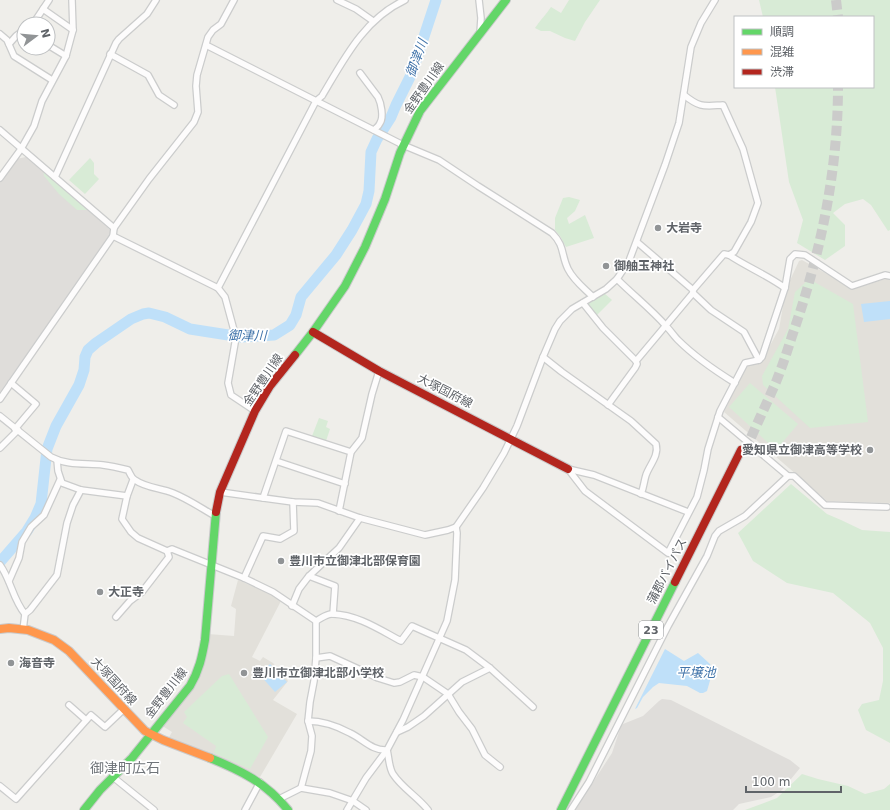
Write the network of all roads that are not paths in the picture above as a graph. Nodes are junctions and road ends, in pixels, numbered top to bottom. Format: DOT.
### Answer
graph roads {
  1 [pos="49,0"];
  2 [pos="72,0"];
  3 [pos="156,0"];
  4 [pos="234,0"];
  5 [pos="337,0"];
  6 [pos="405,0"];
  7 [pos="479,0"];
  8 [pos="506,0"];
  9 [pos="715,0"];
  10 [pos="43,9"];
  11 [pos="38,16"];
  12 [pos="373,21"];
  13 [pos="73,30"];
  14 [pos="480,33"];
  15 [pos="0,34"];
  16 [pos="16,36"];
  17 [pos="10,44"];
  18 [pos="206,46"];
  19 [pos="56,50"];
  20 [pos="110,54"];
  21 [pos="66,56"];
  22 [pos="360,73"];
  23 [pos="52,80"];
  24 [pos="684,95"];
  25 [pos="316,101"];
  26 [pos="174,105"];
  27 [pos="0,130"];
  28 [pos="376,131"];
  29 [pos="403,145"];
  30 [pos="21,149"];
  31 [pos="55,177"];
  32 [pos="0,178"];
  33 [pos="114,228"];
  34 [pos="113,236"];
  35 [pos="637,242"];
  36 [pos="728,255"];
  37 [pos="890,276"];
  38 [pos="617,279"];
  39 [pos="218,288"];
  40 [pos="785,288"];
  41 [pos="693,292"];
  42 [pos="593,297"];
  43 [pos="583,303"];
  44 [pos="666,326"];
  45 [pos="313,332"];
  46 [pos="543,357"];
  47 [pos="636,360"];
  48 [pos="759,360"];
  49 [pos="379,371"];
  50 [pos="11,383"];
  51 [pos="735,383"];
  52 [pos="0,399"];
  53 [pos="608,405"];
  54 [pos="255,411"];
  55 [pos="0,416"];
  56 [pos="718,417"];
  57 [pos="16,429"];
  58 [pos="510,439"];
  59 [pos="0,448"];
  60 [pos="351,452"];
  61 [pos="57,460"];
  62 [pos="276,461"];
  63 [pos="568,468"];
  64 [pos="788,476"];
  65 [pos="60,480"];
  66 [pos="133,480"];
  67 [pos="345,484"];
  68 [pos="81,490"];
  69 [pos="220,492"];
  70 [pos="641,494"];
  71 [pos="127,496"];
  72 [pos="263,498"];
  73 [pos="293,502"];
  74 [pos="887,507"];
  75 [pos="339,511"];
  76 [pos="688,512"];
  77 [pos="215,516"];
  78 [pos="360,518"];
  79 [pos="456,527"];
  80 [pos="167,551"];
  81 [pos="211,565"];
  82 [pos="1,566"];
  83 [pos="309,576"];
  84 [pos="244,578"];
  85 [pos="9,581"];
  86 [pos="292,606"];
  87 [pos="25,614"];
  88 [pos="333,614"];
  89 [pos="116,617"];
  90 [pos="316,621"];
  91 [pos="0,629"];
  92 [pos="23,630"];
  93 [pos="439,638"];
  94 [pos="316,658"];
  95 [pos="490,668"];
  96 [pos="423,677"];
  97 [pos="448,694"];
  98 [pos="69,705"];
  99 [pos="533,707"];
  100 [pos="124,709"];
  101 [pos="86,720"];
  102 [pos="308,721"];
  103 [pos="396,732"];
  104 [pos="150,734"];
  105 [pos="387,750"];
  106 [pos="500,767"];
  107 [pos="113,777"];
  108 [pos="260,782"];
  109 [pos="0,786"];
  110 [pos="301,788"];
  111 [pos="279,799"];
  112 [pos="353,801"];
  113 [pos="84,810"];
  114 [pos="154,810"];
  115 [pos="245,810"];
  116 [pos="288,810"];
  117 [pos="347,810"];
  118 [pos="366,810"];
  119 [pos="428,810"];
  120 [pos="561,810"];
  121 [pos="565,810"];
  122 [pos="571,810"];
  1 -- 10 [label="street"];
  2 -- 13 [label="street"];
  3 -- 20 [label="street"];
  4 -- 18 [label="street"];
  5 -- 12 [label="street"];
  6 -- 12 [label="street"];
  7 -- 14 [label="street"];
  8 -- 14 [label="main road, 金野豊川線"];
  9 -- 24 [label="street"];
  10 -- 11 [label="street"];
  10 -- 13 [label="street"];
  12 -- 25 [label="street"];
  13 -- 21 [label="street"];
  14 -- 29 [label="main road, 金野豊川線"];
  15 -- 17 [label="street"];
  16 -- 17 [label="street"];
  17 -- 23 [label="street"];
  18 -- 25 [label="street"];
  18 -- 33 [label="street"];
  19 -- 21 [label="street"];
  20 -- 26 [label="street"];
  20 -- 31 [label="street"];
  21 -- 23 [label="street"];
  22 -- 28 [label="street"];
  23 -- 30 [label="street"];
  24 -- 35 [label="street"];
  24 -- 36 [label="street"];
  25 -- 28 [label="street"];
  25 -- 39 [label="street"];
  27 -- 30 [label="street"];
  28 -- 29 [label="street"];
  29 -- 42 [label="street"];
  29 -- 45 [label="main road, 金野豊川線"];
  30 -- 31 [label="street"];
  30 -- 32 [label="street"];
  31 -- 33 [label="street"];
  33 -- 34 [label="street"];
  34 -- 39 [label="street"];
  34 -- 50 [label="street"];
  35 -- 38 [label="street"];
  35 -- 41 [label="street"];
  36 -- 40 [label="street"];
  36 -- 41 [label="street"];
  37 -- 40 [label="street"];
  38 -- 42 [label="street"];
  38 -- 44 [label="street"];
  39 -- 54 [label="street"];
  40 -- 48 [label="street"];
  41 -- 44 [label="street"];
  41 -- 48 [label="street"];
  42 -- 43 [label="street"];
  43 -- 46 [label="street"];
  43 -- 47 [label="street"];
  44 -- 47 [label="street"];
  44 -- 51 [label="street"];
  45 -- 49 [label="main road, 大塚国府線"];
  45 -- 54 [label="main road, 金野豊川線"];
  46 -- 53 [label="street"];
  46 -- 58 [label="street"];
  47 -- 53 [label="street"];
  48 -- 51 [label="street"];
  49 -- 58 [label="main road, 大塚国府線"];
  49 -- 60 [label="street"];
  50 -- 52 [label="street"];
  50 -- 57 [label="street"];
  51 -- 56 [label="street"];
  53 -- 70 [label="street"];
  54 -- 69 [label="main road, 金野豊川線"];
  55 -- 57 [label="street"];
  56 -- 64 [label="street"];
  56 -- 76 [label="street"];
  57 -- 59 [label="street"];
  57 -- 61 [label="street"];
  58 -- 63 [label="main road, 大塚国府線"];
  58 -- 79 [label="street"];
  60 -- 62 [label="street"];
  60 -- 67 [label="street"];
  61 -- 65 [label="street"];
  61 -- 66 [label="street"];
  62 -- 67 [label="street"];
  62 -- 72 [label="street"];
  63 -- 70 [label="street"];
  63 -- 76 [label="street"];
  64 -- 74 [label="street"];
  64 -- 122 [label="street"];
  65 -- 68 [label="street"];
  65 -- 85 [label="street"];
  66 -- 71 [label="street"];
  66 -- 77 [label="street"];
  67 -- 75 [label="street"];
  68 -- 71 [label="street"];
  68 -- 87 [label="street"];
  69 -- 72 [label="street"];
  69 -- 77 [label="main road, 金野豊川線"];
  70 -- 76 [label="street"];
  71 -- 80 [label="street"];
  72 -- 73 [label="street"];
  73 -- 75 [label="street"];
  73 -- 84 [label="street"];
  75 -- 78 [label="street"];
  77 -- 81 [label="main road, 金野豊川線"];
  78 -- 79 [label="street"];
  78 -- 83 [label="street"];
  79 -- 93 [label="street"];
  80 -- 81 [label="street"];
  80 -- 89 [label="street"];
  81 -- 84 [label="street"];
  81 -- 104 [label="main road, 金野豊川線"];
  82 -- 85 [label="street"];
  83 -- 86 [label="street"];
  83 -- 88 [label="street"];
  84 -- 86 [label="street"];
  85 -- 87 [label="street"];
  86 -- 90 [label="street"];
  87 -- 92 [label="street"];
  88 -- 90 [label="street"];
  88 -- 93 [label="street"];
  90 -- 94 [label="street"];
  91 -- 92 [label="main road, 大塚国府線"];
  92 -- 100 [label="main road, 大塚国府線"];
  93 -- 95 [label="street"];
  93 -- 96 [label="street"];
  94 -- 96 [label="street"];
  94 -- 102 [label="street"];
  95 -- 97 [label="street"];
  95 -- 99 [label="street"];
  96 -- 97 [label="street"];
  96 -- 103 [label="street"];
  97 -- 103 [label="street"];
  97 -- 106 [label="street"];
  98 -- 101 [label="street"];
  100 -- 101 [label="street"];
  100 -- 104 [label="main road, 大塚国府線"];
  101 -- 109 [label="street"];
  102 -- 105 [label="street"];
  102 -- 110 [label="street"];
  103 -- 105 [label="street"];
  104 -- 107 [label="main road, 金野豊川線"];
  104 -- 108 [label="main road, 大塚国府線"];
  105 -- 112 [label="street"];
  105 -- 119 [label="street"];
  107 -- 113 [label="main road, 金野豊川線"];
  107 -- 114 [label="street"];
  108 -- 111 [label="main road, 大塚国府線"];
  108 -- 115 [label="street"];
  110 -- 111 [label="street"];
  110 -- 112 [label="street"];
  111 -- 116 [label="main road, 大塚国府線"];
  112 -- 117 [label="street"];
  112 -- 118 [label="street"];
  120 -- 121 [label="main road, 蒲郡バイパス / 23"];
}
